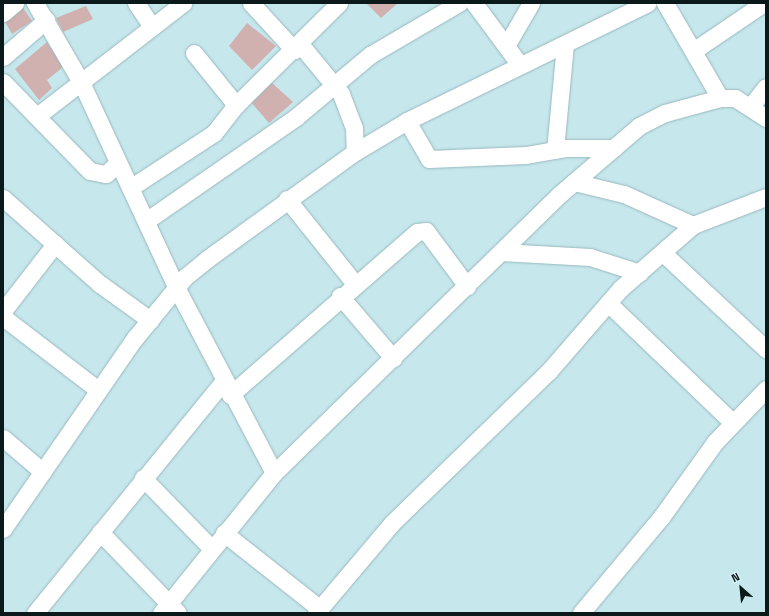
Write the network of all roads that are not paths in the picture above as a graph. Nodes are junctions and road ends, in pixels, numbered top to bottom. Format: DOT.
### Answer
graph roads {
  1 [pos="15,3"];
  2 [pos="35,3"];
  3 [pos="136,3"];
  4 [pos="183,3"];
  5 [pos="251,3"];
  6 [pos="339,3"];
  7 [pos="459,3"];
  8 [pos="474,3"];
  9 [pos="531,3"];
  10 [pos="665,3"];
  11 [pos="764,3"];
  12 [pos="645,4"];
  13 [pos="3,13"];
  14 [pos="46,20"];
  15 [pos="152,28"];
  16 [pos="565,44"];
  17 [pos="506,46"];
  18 [pos="297,47"];
  19 [pos="693,51"];
  20 [pos="194,53"];
  21 [pos="3,57"];
  22 [pos="520,65"];
  23 [pos="81,82"];
  24 [pos="4,83"];
  25 [pos="335,84"];
  26 [pos="766,87"];
  27 [pos="720,98"];
  28 [pos="236,105"];
  29 [pos="751,106"];
  30 [pos="37,116"];
  31 [pos="766,118"];
  32 [pos="407,121"];
  33 [pos="614,148"];
  34 [pos="555,150"];
  35 [pos="355,152"];
  36 [pos="118,163"];
  37 [pos="574,182"];
  38 [pos="130,188"];
  39 [pos="766,197"];
  40 [pos="3,198"];
  41 [pos="287,199"];
  42 [pos="146,221"];
  43 [pos="693,225"];
  44 [pos="55,244"];
  45 [pos="501,252"];
  46 [pos="663,253"];
  47 [pos="640,273"];
  48 [pos="355,284"];
  49 [pos="467,286"];
  50 [pos="176,287"];
  51 [pos="340,296"];
  52 [pos="608,302"];
  53 [pos="3,311"];
  54 [pos="3,317"];
  55 [pos="150,320"];
  56 [pos="766,348"];
  57 [pos="393,358"];
  58 [pos="227,388"];
  59 [pos="766,389"];
  60 [pos="98,390"];
  61 [pos="733,423"];
  62 [pos="3,438"];
  63 [pos="43,472"];
  64 [pos="274,473"];
  65 [pos="143,478"];
  66 [pos="3,529"];
  67 [pos="100,532"];
  68 [pos="224,534"];
  69 [pos="211,548"];
  70 [pos="169,610"];
  71 [pos="318,611"];
  72 [pos="35,613"];
  73 [pos="581,613"];
  1 -- 13 [label="street"];
  2 -- 14 [label="street"];
  3 -- 15 [label="street"];
  4 -- 15 [label="street"];
  5 -- 18 [label="street"];
  6 -- 18 [label="street"];
  7 -- 25 [label="street"];
  8 -- 17 [label="street"];
  9 -- 17 [label="street"];
  10 -- 19 [label="street"];
  11 -- 19 [label="street"];
  12 -- 16 [label="street"];
  14 -- 21 [label="street"];
  14 -- 23 [label="street"];
  15 -- 23 [label="street"];
  16 -- 22 [label="street"];
  16 -- 34 [label="street"];
  17 -- 22 [label="street"];
  18 -- 25 [label="street"];
  18 -- 28 [label="street"];
  19 -- 27 [label="street"];
  20 -- 28 [label="street"];
  22 -- 32 [label="street"];
  23 -- 30 [label="street"];
  23 -- 36 [label="street"];
  24 -- 30 [label="street"];
  25 -- 35 [label="street"];
  25 -- 42 [label="street"];
  26 -- 29 [label="street"];
  27 -- 29 [label="street"];
  27 -- 33 [label="street"];
  28 -- 38 [label="street"];
  29 -- 31 [label="street"];
  30 -- 36 [label="street"];
  32 -- 34 [label="street"];
  32 -- 35 [label="street"];
  33 -- 34 [label="street"];
  33 -- 37 [label="street"];
  35 -- 41 [label="street"];
  36 -- 38 [label="street"];
  37 -- 43 [label="street"];
  37 -- 45 [label="street"];
  38 -- 42 [label="street"];
  39 -- 43 [label="street"];
  40 -- 44 [label="street"];
  41 -- 48 [label="street"];
  41 -- 50 [label="street"];
  42 -- 50 [label="street"];
  43 -- 46 [label="street"];
  44 -- 53 [label="street"];
  44 -- 55 [label="street"];
  45 -- 47 [label="street"];
  45 -- 49 [label="street"];
  46 -- 47 [label="street"];
  46 -- 56 [label="street"];
  47 -- 52 [label="street"];
  48 -- 49 [label="street"];
  48 -- 51 [label="street"];
  49 -- 57 [label="street"];
  50 -- 55 [label="street"];
  50 -- 58 [label="street"];
  51 -- 57 [label="street"];
  51 -- 58 [label="street"];
  52 -- 61 [label="street"];
  52 -- 71 [label="street"];
  54 -- 60 [label="street"];
  55 -- 60 [label="street"];
  57 -- 64 [label="street"];
  58 -- 64 [label="street"];
  58 -- 65 [label="street"];
  59 -- 61 [label="street"];
  60 -- 63 [label="street"];
  61 -- 73 [label="street"];
  62 -- 63 [label="street"];
  63 -- 66 [label="street"];
  64 -- 68 [label="street"];
  65 -- 67 [label="street"];
  65 -- 69 [label="street"];
  67 -- 70 [label="street"];
  67 -- 72 [label="street"];
  68 -- 69 [label="street"];
  68 -- 71 [label="street"];
  69 -- 70 [label="street"];
}
